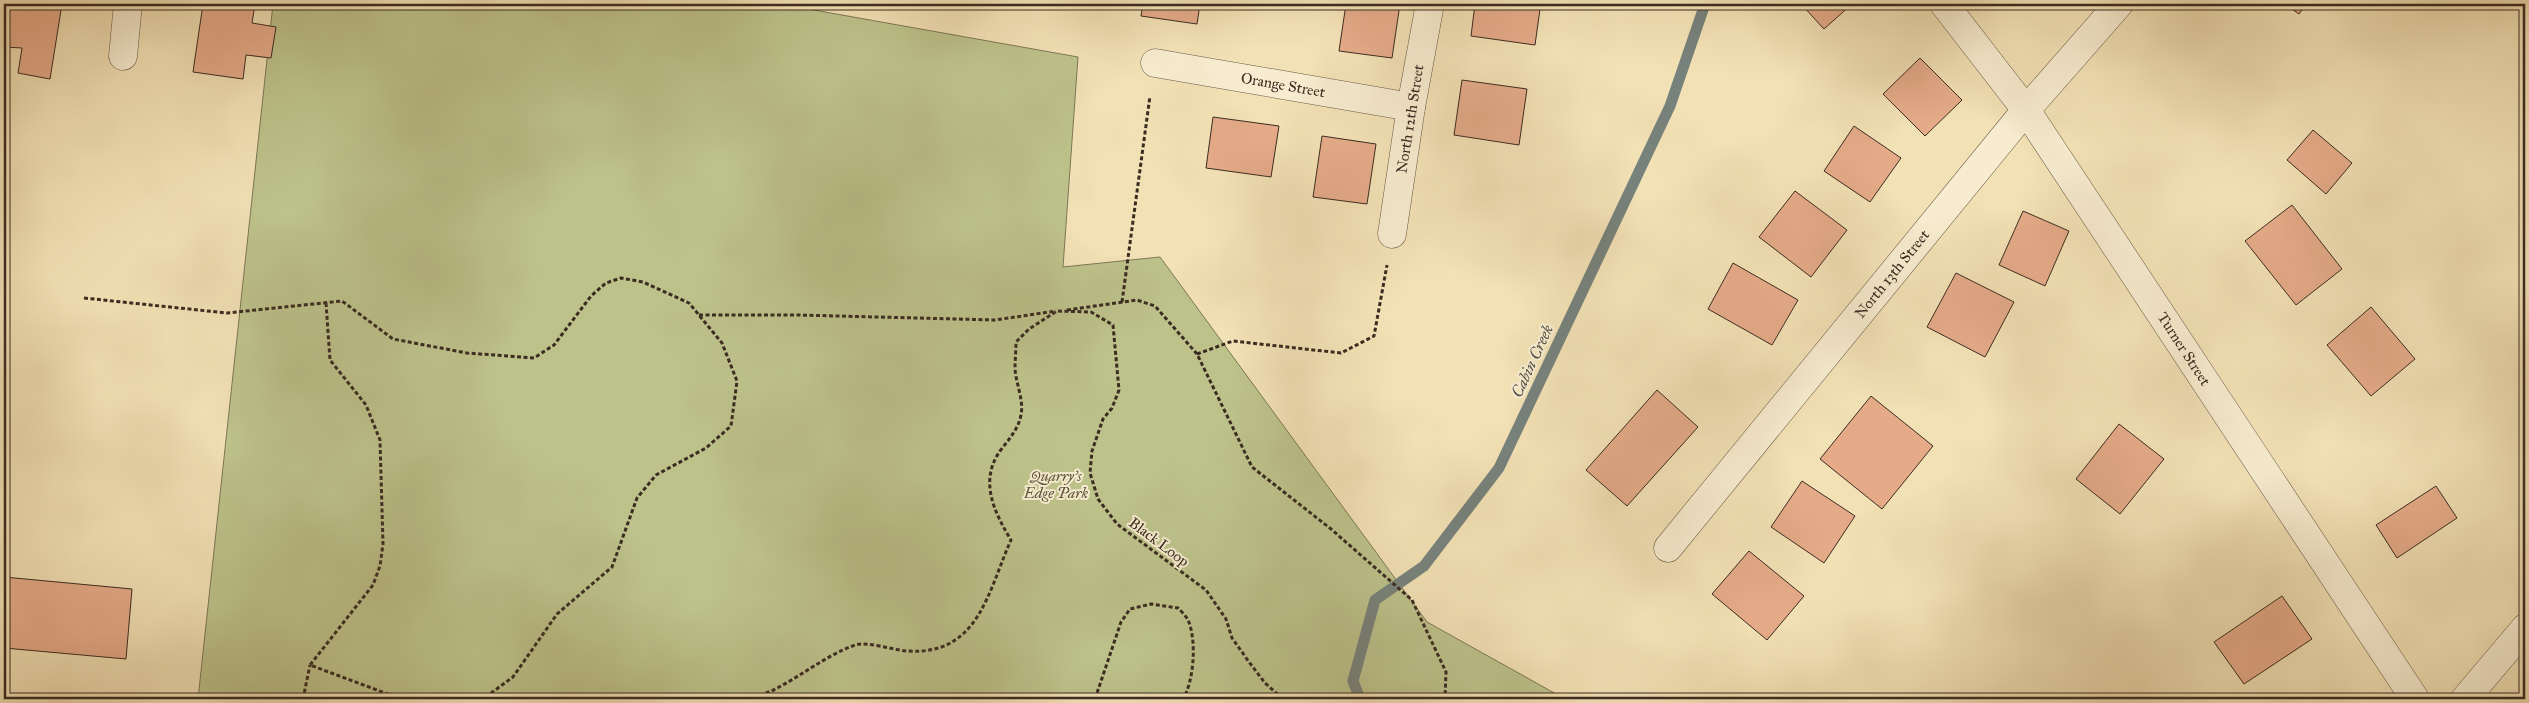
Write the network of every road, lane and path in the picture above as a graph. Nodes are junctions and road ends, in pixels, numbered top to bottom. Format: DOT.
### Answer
graph roads {
  1 [pos="128,4"];
  2 [pos="1430,4"];
  3 [pos="1944,4"];
  4 [pos="2119,4"];
  5 [pos="122,56"];
  6 [pos="1155,63"];
  7 [pos="1411,107"];
  8 [pos="2026,110"];
  9 [pos="1392,234"];
  10 [pos="84,298"];
  11 [pos="1122,302"];
  12 [pos="326,303"];
  13 [pos="1056,311"];
  14 [pos="699,315"];
  15 [pos="1197,354"];
  16 [pos="1668,548"];
  17 [pos="2525,628"];
  18 [pos="310,665"];
  19 [pos="303,699"];
  20 [pos="401,699"];
  21 [pos="483,699"];
  22 [pos="747,699"];
  23 [pos="1095,699"];
  24 [pos="1183,699"];
  25 [pos="1283,699"];
  26 [pos="1445,699"];
  27 [pos="2415,699"];
  28 [pos="2465,699"];
  1 -- 5 [label="street"];
  2 -- 7 [label="street, North 12th Street"];
  3 -- 8 [label="street, Turner Street"];
  4 -- 8 [label="street, North 13th Street"];
  6 -- 7 [label="street, Orange Street"];
  6 -- 11 [label="path"];
  7 -- 9 [label="street, North 12th Street"];
  8 -- 16 [label="street, North 13th Street"];
  8 -- 27 [label="street, Turner Street"];
  9 -- 15 [label="path"];
  10 -- 12 [label="path"];
  11 -- 13 [label="path"];
  11 -- 15 [label="path"];
  12 -- 14 [label="path"];
  12 -- 18 [label="path"];
  13 -- 14 [label="path"];
  13 -- 22 [label="path"];
  13 -- 25 [label="path, Black Loop"];
  14 -- 21 [label="path"];
  15 -- 26 [label="path"];
  17 -- 28 [label="street"];
  18 -- 19 [label="path"];
  18 -- 20 [label="path"];
  23 -- 24 [label="path"];
}
